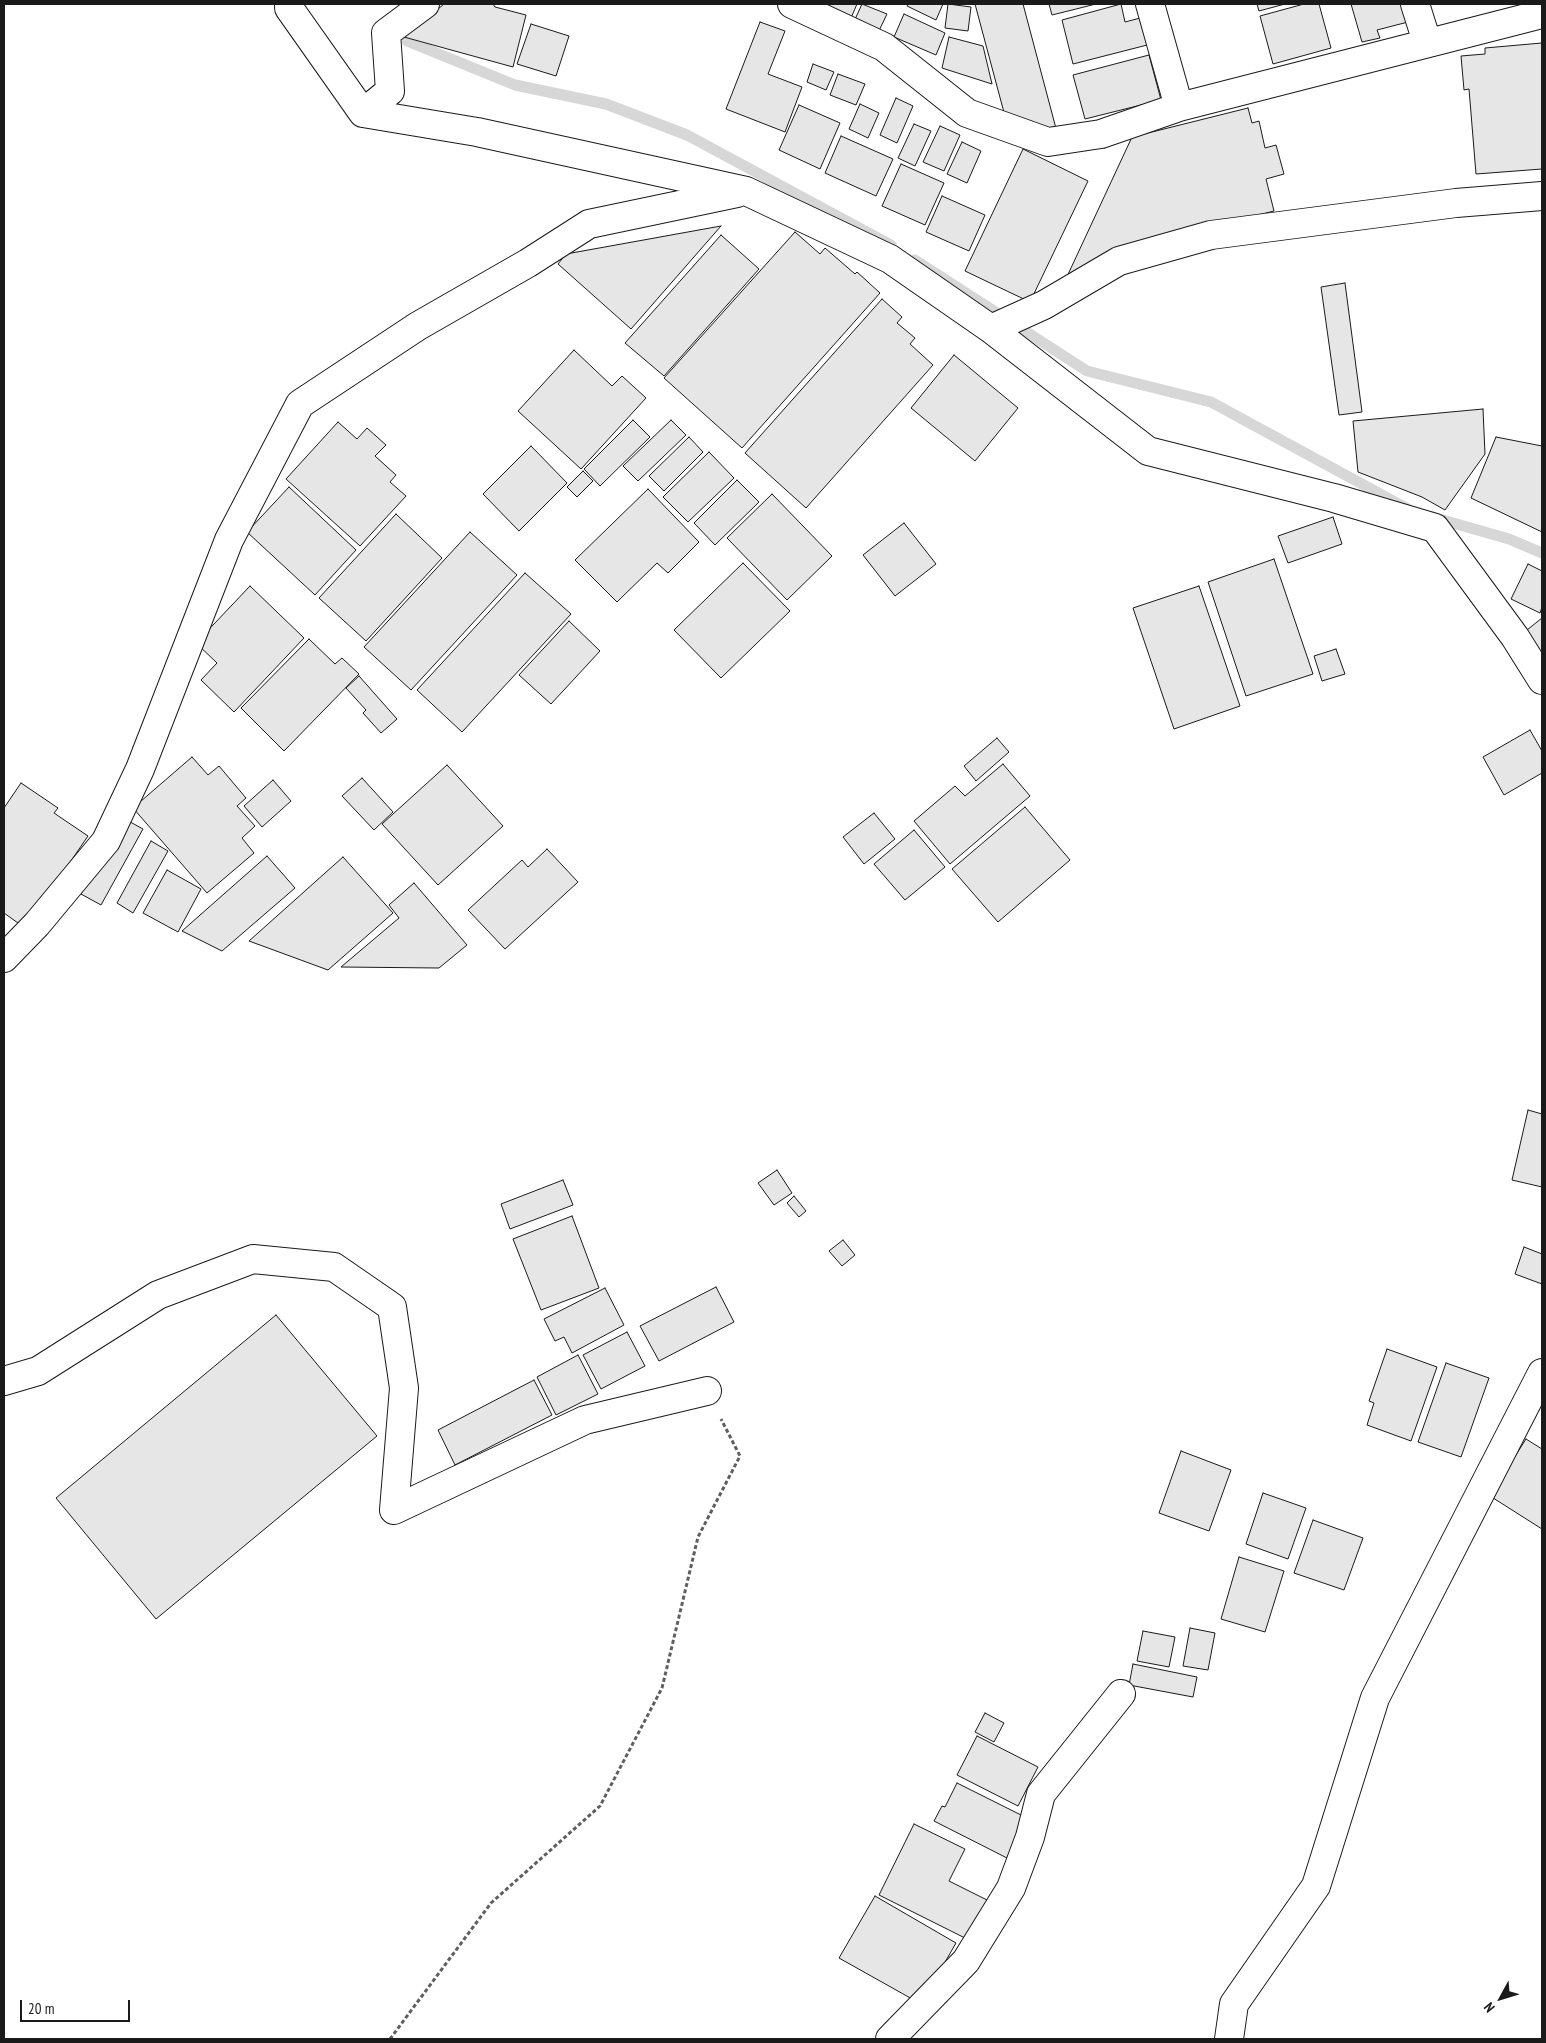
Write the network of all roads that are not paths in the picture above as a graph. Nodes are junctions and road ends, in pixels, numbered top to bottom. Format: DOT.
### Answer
graph roads {
  1 [pos="289,4"];
  2 [pos="425,4"];
  3 [pos="792,4"];
  4 [pos="1150,4"];
  5 [pos="1415,4"];
  6 [pos="1542,14"];
  7 [pos="1427,42"];
  8 [pos="1179,106"];
  9 [pos="363,113"];
  10 [pos="746,191"];
  11 [pos="1542,196"];
  12 [pos="992,329"];
  13 [pos="1542,680"];
  14 [pos="4,958"];
  15 [pos="1542,1373"];
  16 [pos="4,1381"];
  17 [pos="707,1391"];
  18 [pos="1121,1694"];
  19 [pos="890,2039"];
  20 [pos="1229,2039"];
  1 -- 9 [label="street"];
  2 -- 9 [label="street"];
  3 -- 8 [label="street"];
  4 -- 8 [label="street"];
  5 -- 7 [label="street"];
  6 -- 7 [label="street"];
  7 -- 8 [label="street"];
  9 -- 10 [label="street"];
  10 -- 12 [label="street"];
  10 -- 14 [label="street"];
  11 -- 12 [label="street"];
  12 -- 13 [label="street"];
  15 -- 20 [label="street"];
  16 -- 17 [label="street"];
  18 -- 19 [label="street"];
}
